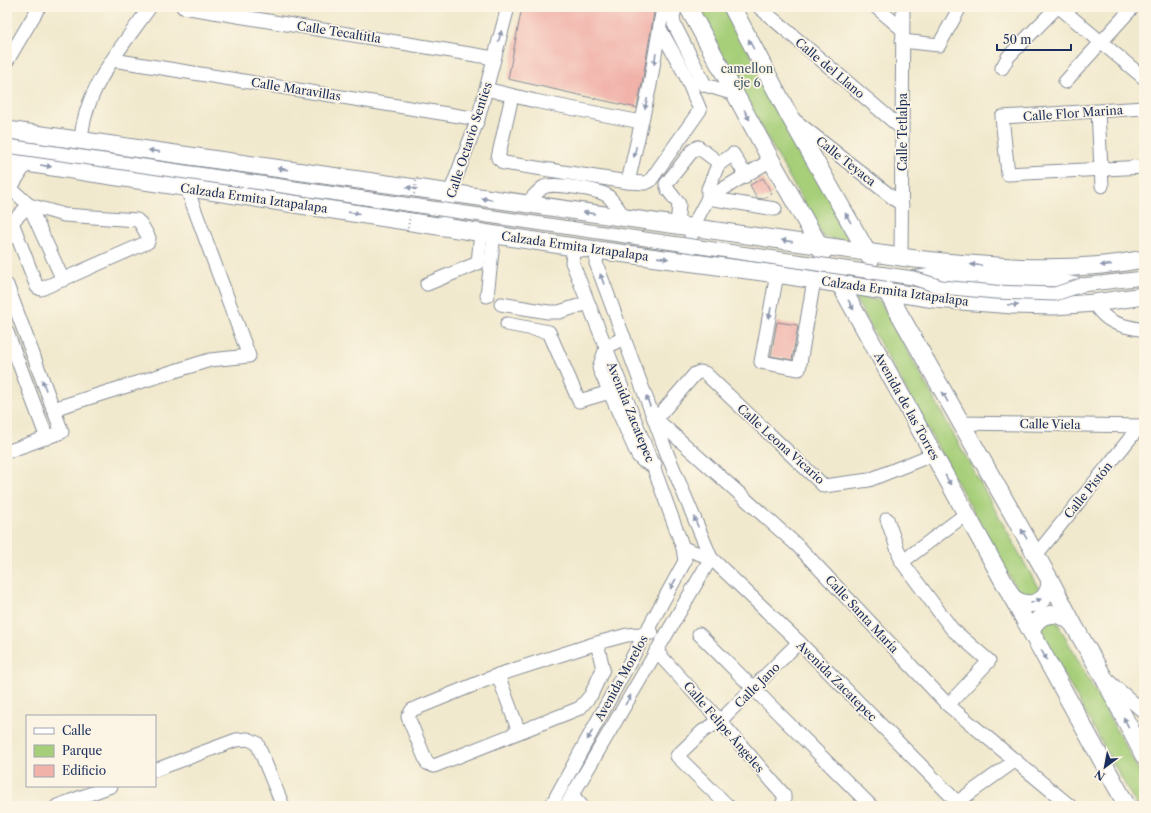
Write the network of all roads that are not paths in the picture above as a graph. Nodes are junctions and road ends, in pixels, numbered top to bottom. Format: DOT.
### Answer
graph roads {
  1 [pos="39,7"];
  2 [pos="150,7"];
  3 [pos="183,7"];
  4 [pos="508,7"];
  5 [pos="663,7"];
  6 [pos="676,7"];
  7 [pos="688,7"];
  8 [pos="732,7"];
  9 [pos="759,7"];
  10 [pos="876,7"];
  11 [pos="903,7"];
  12 [pos="960,7"];
  13 [pos="1058,7"];
  14 [pos="1133,7"];
  15 [pos="660,29"];
  16 [pos="902,35"];
  17 [pos="681,39"];
  18 [pos="1100,42"];
  19 [pos="675,56"];
  20 [pos="494,58"];
  21 [pos="113,60"];
  22 [pos="7,61"];
  23 [pos="1002,68"];
  24 [pos="685,74"];
  25 [pos="1144,78"];
  26 [pos="1065,82"];
  27 [pos="705,85"];
  28 [pos="486,89"];
  29 [pos="735,94"];
  30 [pos="512,96"];
  31 [pos="1144,108"];
  32 [pos="1098,112"];
  33 [pos="790,117"];
  34 [pos="478,118"];
  35 [pos="642,122"];
  36 [pos="901,128"];
  37 [pos="7,130"];
  38 [pos="81,141"];
  39 [pos="7,146"];
  40 [pos="119,146"];
  41 [pos="7,160"];
  42 [pos="771,160"];
  43 [pos="24,163"];
  44 [pos="718,165"];
  45 [pos="1144,167"];
  46 [pos="1101,169"];
  47 [pos="746,176"];
  48 [pos="114,177"];
  49 [pos="573,180"];
  50 [pos="628,182"];
  51 [pos="1102,186"];
  52 [pos="8,189"];
  53 [pos="187,189"];
  54 [pos="450,194"];
  55 [pos="708,198"];
  56 [pos="526,204"];
  57 [pos="29,205"];
  58 [pos="902,205"];
  59 [pos="775,209"];
  60 [pos="625,218"];
  61 [pos="443,226"];
  62 [pos="685,226"];
  63 [pos="487,233"];
  64 [pos="820,246"];
  65 [pos="574,247"];
  66 [pos="598,250"];
  67 [pos="868,252"];
  68 [pos="901,257"];
  69 [pos="1144,259"];
  70 [pos="688,262"];
  71 [pos="776,274"];
  72 [pos="1144,278"];
  73 [pos="63,280"];
  74 [pos="814,280"];
  75 [pos="427,284"];
  76 [pos="840,284"];
  77 [pos="7,285"];
  78 [pos="886,291"];
  79 [pos="487,296"];
  80 [pos="1144,296"];
  81 [pos="588,303"];
  82 [pos="1094,303"];
  83 [pos="501,304"];
  84 [pos="507,324"];
  85 [pos="1144,330"];
  86 [pos="7,332"];
  87 [pos="624,337"];
  88 [pos="606,348"];
  89 [pos="610,392"];
  90 [pos="53,409"];
  91 [pos="656,419"];
  92 [pos="960,423"];
  93 [pos="1140,426"];
  94 [pos="47,438"];
  95 [pos="687,446"];
  96 [pos="9,451"];
  97 [pos="666,451"];
  98 [pos="934,454"];
  99 [pos="653,466"];
  100 [pos="966,514"];
  101 [pos="886,519"];
  102 [pos="683,548"];
  103 [pos="1036,555"];
  104 [pos="711,558"];
  105 [pos="902,562"];
  106 [pos="1050,580"];
  107 [pos="1012,596"];
  108 [pos="1073,624"];
  109 [pos="1031,630"];
  110 [pos="668,631"];
  111 [pos="646,633"];
  112 [pos="699,634"];
  113 [pos="799,642"];
  114 [pos="597,643"];
  115 [pos="656,652"];
  116 [pos="498,675"];
  117 [pos="1103,676"];
  118 [pos="753,688"];
  119 [pos="948,706"];
  120 [pos="1144,712"];
  121 [pos="720,721"];
  122 [pos="519,732"];
  123 [pos="1144,756"];
  124 [pos="1016,760"];
  125 [pos="156,770"];
  126 [pos="108,787"];
  127 [pos="569,800"];
  128 [pos="1122,802"];
  129 [pos="957,805"];
  130 [pos="57,806"];
  131 [pos="283,806"];
  132 [pos="551,806"];
  133 [pos="582,806"];
  134 [pos="728,806"];
  135 [pos="781,806"];
  136 [pos="871,806"];
  137 [pos="1070,806"];
  1 -- 22 [label="street"];
  2 -- 21 [label="street"];
  3 -- 20 [label="street, Calle Tecaltitla"];
  20 -- 4 [label="street, Calle Octavio Senties, one-way"];
  5 -- 15 [label="street"];
  6 -- 17 [label="street"];
  7 -- 29 [label="main road, Avenida de las Torres"];
  33 -- 8 [label="main road, one-way"];
  9 -- 36 [label="street, Calle del Llano"];
  10 -- 16 [label="street"];
  11 -- 16 [label="street, Calle Tetlalpa"];
  12 -- 16 [label="street"];
  13 -- 18 [label="street"];
  13 -- 23 [label="street"];
  14 -- 18 [label="street"];
  15 -- 19 [label="street"];
  15 -- 35 [label="street, one-way"];
  16 -- 36 [label="street, Calle Tetlalpa"];
  17 -- 19 [label="street"];
  17 -- 27 [label="street"];
  18 -- 25 [label="street"];
  18 -- 26 [label="street"];
  19 -- 24 [label="street"];
  20 -- 28 [label="street, Calle Octavio Senties"];
  21 -- 34 [label="street, Calle Maravillas"];
  21 -- 38 [label="street"];
  24 -- 27 [label="street"];
  24 -- 50 [label="street"];
  27 -- 29 [label="street"];
  28 -- 30 [label="street"];
  28 -- 34 [label="street, Calle Octavio Senties"];
  29 -- 42 [label="main road, Avenida de las Torres, one-way"];
  30 -- 35 [label="street"];
  30 -- 49 [label="street"];
  31 -- 32 [label="street, Calle Flor Marina"];
  32 -- 46 [label="street"];
  32 -- 46 [label="street, Calle Flor Marina"];
  33 -- 58 [label="street, Calle Teyaca"];
  67 -- 33 [label="main road, one-way"];
  34 -- 54 [label="street, Calle Octavio Senties"];
  35 -- 50 [label="street, one-way"];
  36 -- 58 [label="street, Calle Tetlalpa"];
  37 -- 38 [label="main road"];
  38 -- 40 [label="main road"];
  39 -- 72 [label="street, bridge"];
  40 -- 48 [label="main road"];
  54 -- 40 [label="main road, one-way"];
  41 -- 43 [label="main road, Calzada Ermita Iztapalapa"];
  42 -- 47 [label="street"];
  42 -- 64 [label="main road, Avenida de las Torres"];
  43 -- 48 [label="main road, Calzada Ermita Iztapalapa, one-way"];
  43 -- 52 [label="main road"];
  44 -- 47 [label="street"];
  44 -- 55 [label="street"];
  44 -- 62 [label="street"];
  45 -- 46 [label="street"];
  46 -- 51 [label="street"];
  47 -- 55 [label="street"];
  48 -- 53 [label="main road, Calzada Ermita Iztapalapa"];
  49 -- 50 [label="street"];
  49 -- 56 [label="street"];
  49 -- 60 [label="street"];
  52 -- 57 [label="street"];
  53 -- 61 [label="main road, Calzada Ermita Iztapalapa, one-way"];
  53 -- 90 [label="street"];
  56 -- 54 [label="main road, one-way"];
  54 -- 61 [label="street, Calle Octavio Senties"];
  55 -- 59 [label="street"];
  55 -- 62 [label="street"];
  60 -- 56 [label="main road, one-way"];
  57 -- 73 [label="street"];
  57 -- 73 [label="street"];
  57 -- 73 [label="street"];
  58 -- 68 [label="street, Calle Tetlalpa"];
  60 -- 62 [label="main road"];
  61 -- 63 [label="main road, Calzada Ermita Iztapalapa"];
  64 -- 62 [label="main road, one-way"];
  62 -- 70 [label="street"];
  63 -- 65 [label="main road, Calzada Ermita Iztapalapa"];
  63 -- 75 [label="street"];
  63 -- 79 [label="street"];
  64 -- 67 [label="main road"];
  64 -- 76 [label="main road, Avenida de las Torres"];
  65 -- 66 [label="main road, Calzada Ermita Iztapalapa"];
  65 -- 81 [label="street, Avenida Zacatepec"];
  66 -- 70 [label="main road, Calzada Ermita Iztapalapa, one-way"];
  87 -- 66 [label="street, Avenida Zacatepec, one-way"];
  67 -- 68 [label="main road"];
  67 -- 78 [label="main road"];
  69 -- 68 [label="main road, one-way"];
  70 -- 71 [label="main road, Calzada Ermita Iztapalapa"];
  71 -- 74 [label="main road, Calzada Ermita Iztapalapa"];
  71 -- 74 [label="street, one-way"];
  74 -- 76 [label="main road, Calzada Ermita Iztapalapa"];
  76 -- 78 [label="main road, Calzada Ermita Iztapalapa"];
  76 -- 98 [label="main road, Avenida de las Torres, one-way"];
  90 -- 77 [label="street, one-way"];
  78 -- 82 [label="main road, Calzada Ermita Iztapalapa, one-way"];
  92 -- 78 [label="main road, one-way"];
  80 -- 82 [label="main road, Calzada Ermita Iztapalapa"];
  81 -- 83 [label="street"];
  81 -- 88 [label="street, Avenida Zacatepec"];
  82 -- 85 [label="street"];
  84 -- 89 [label="street"];
  86 -- 94 [label="street"];
  87 -- 88 [label="street"];
  91 -- 87 [label="street, Avenida Zacatepec, one-way"];
  88 -- 89 [label="street"];
  88 -- 99 [label="street, Avenida Zacatepec"];
  89 -- 99 [label="street"];
  90 -- 94 [label="street"];
  91 -- 95 [label="street, Calle Santa María"];
  91 -- 97 [label="street, Avenida Zacatepec"];
  91 -- 98 [label="street, Calle Leona Vicario"];
  92 -- 93 [label="street, Calle Viela"];
  103 -- 92 [label="main road, one-way"];
  93 -- 103 [label="street, Calle Pistón"];
  94 -- 96 [label="street"];
  95 -- 97 [label="street"];
  95 -- 119 [label="street, Calle Santa María"];
  97 -- 99 [label="street"];
  104 -- 97 [label="street, Avenida Zacatepec, one-way"];
  98 -- 100 [label="main road, Avenida de las Torres, one-way"];
  99 -- 102 [label="street, Avenida Zacatepec"];
  100 -- 105 [label="street"];
  100 -- 107 [label="main road, Avenida de las Torres"];
  101 -- 105 [label="street"];
  102 -- 104 [label="street, Avenida Zacatepec"];
  102 -- 111 [label="street, Avenida Morelos, one-way"];
  103 -- 106 [label="main road"];
  104 -- 110 [label="street, Avenida Morelos"];
  104 -- 113 [label="street, Avenida Zacatepec"];
  105 -- 119 [label="street"];
  107 -- 106 [label="main road, one-way"];
  106 -- 108 [label="main road"];
  107 -- 109 [label="main road, Avenida de las Torres"];
  108 -- 109 [label="main road"];
  108 -- 117 [label="main road"];
  109 -- 128 [label="main road, Avenida de las Torres, one-way"];
  110 -- 111 [label="street"];
  110 -- 115 [label="street, Avenida Morelos"];
  111 -- 114 [label="street"];
  111 -- 132 [label="street, Avenida Morelos, one-way"];
  112 -- 118 [label="street"];
  113 -- 118 [label="street, Calle Jano"];
  113 -- 129 [label="street, Avenida Zacatepec"];
  114 -- 116 [label="street"];
  114 -- 122 [label="street"];
  115 -- 121 [label="street, Calle Felipe Ángeles"];
  127 -- 115 [label="street, Avenida Morelos, one-way"];
  116 -- 122 [label="street"];
  116 -- 122 [label="street"];
  117 -- 120 [label="street"];
  123 -- 117 [label="main road, one-way"];
  118 -- 121 [label="street, Calle Jano"];
  118 -- 136 [label="street"];
  119 -- 124 [label="street, Calle Santa María"];
  121 -- 134 [label="street, Calle Jano"];
  121 -- 135 [label="street, Calle Felipe Ángeles"];
  124 -- 129 [label="street"];
  124 -- 137 [label="street, Calle Santa María"];
  125 -- 131 [label="street"];
  126 -- 130 [label="street"];
  127 -- 133 [label="street"];
}
